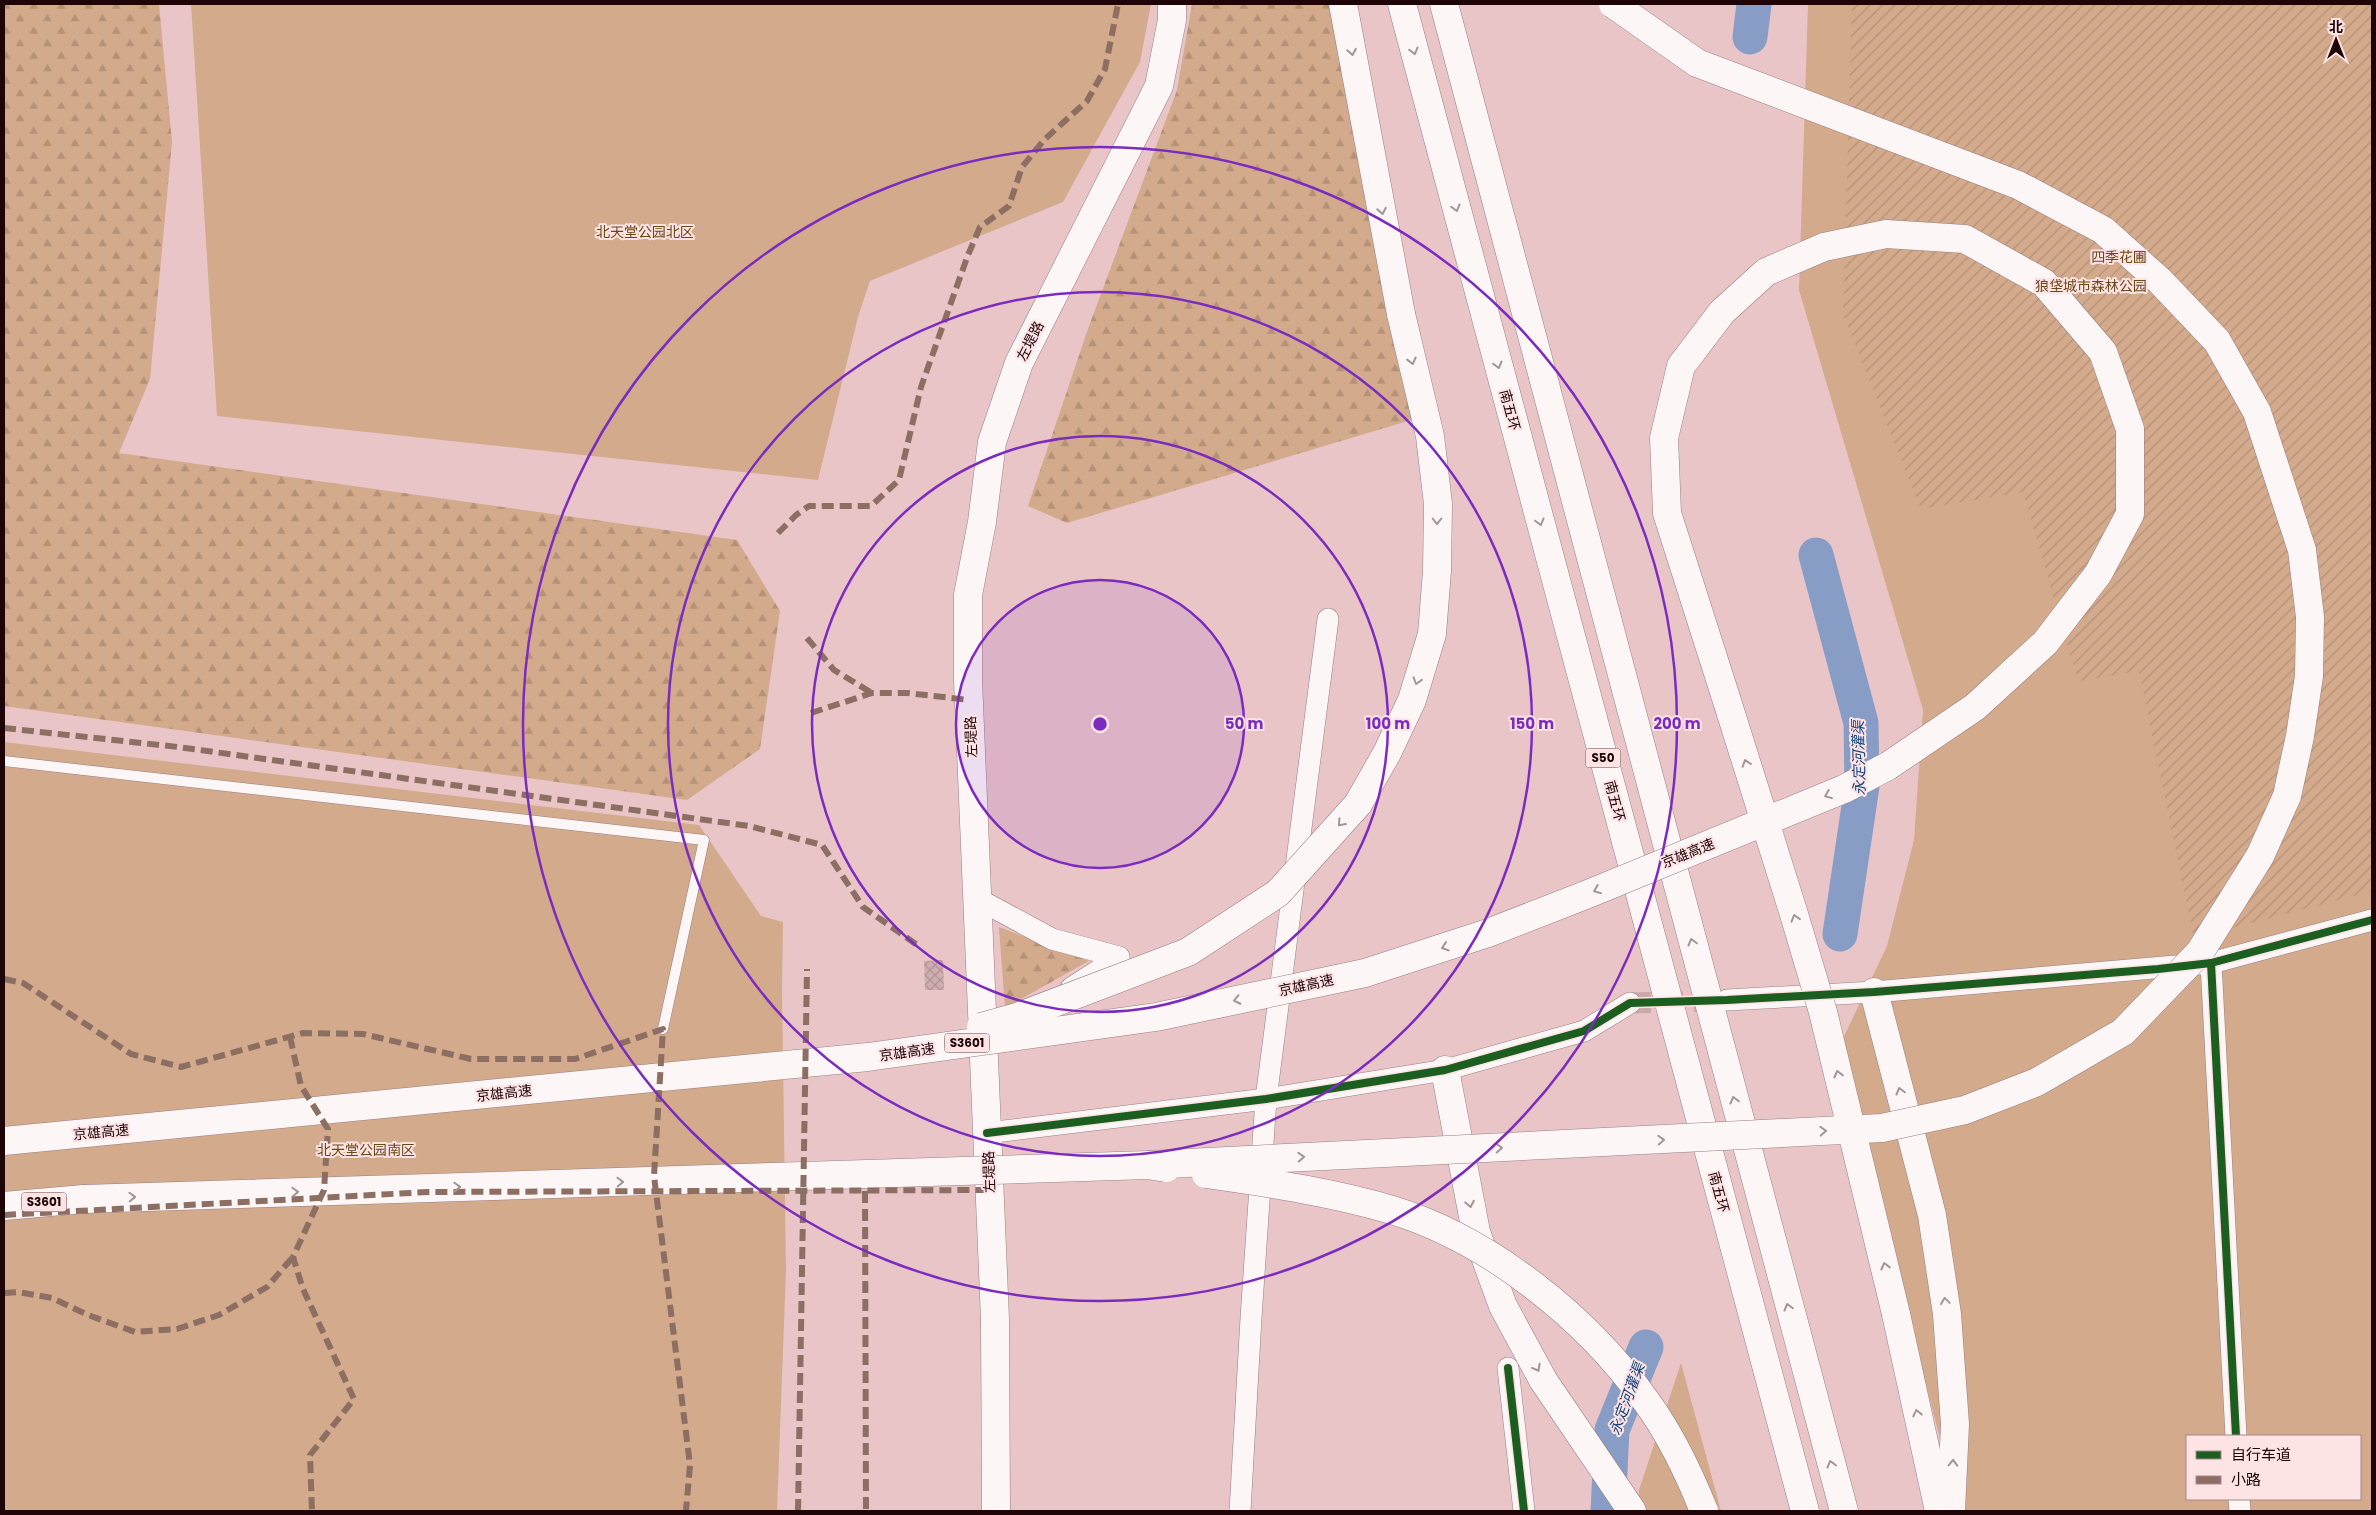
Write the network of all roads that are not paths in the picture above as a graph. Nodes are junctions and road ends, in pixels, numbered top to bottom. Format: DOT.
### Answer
graph roads {
  1 [pos="1172,4"];
  2 [pos="1343,4"];
  3 [pos="1402,4"];
  4 [pos="1444,4"];
  5 [pos="1613,4"];
  6 [pos="1328,619"];
  7 [pos="4,761"];
  8 [pos="978,899"];
  9 [pos="2372,920"];
  10 [pos="2211,963"];
  11 [pos="1874,992"];
  12 [pos="1727,1000"];
  13 [pos="1630,1003"];
  14 [pos="663,1029"];
  15 [pos="984,1056"];
  16 [pos="868,1057"];
  17 [pos="1444,1070"];
  18 [pos="1266,1099"];
  19 [pos="987,1133"];
  20 [pos="4,1141"];
  21 [pos="1148,1165"];
  22 [pos="4,1206"];
  23 [pos="1508,1368"];
  24 [pos="2236,1435"];
  25 [pos="996,1511"];
  26 [pos="1240,1511"];
  27 [pos="1524,1511"];
  28 [pos="1632,1511"];
  29 [pos="1704,1511"];
  30 [pos="1805,1511"];
  31 [pos="1844,1511"];
  32 [pos="1939,1511"];
  33 [pos="1951,1511"];
  1 -- 8 [label="main road, 左堤路"];
  2 -- 16 [label="main road, one-way, bridge"];
  3 -- 30 [label="main road, 南五环 / S50, one-way"];
  31 -- 4 [label="main road, S50, one-way"];
  21 -- 5 [label="main road, one-way, bridge"];
  6 -- 18 [label="street"];
  7 -- 14 [label="lane"];
  8 -- 15 [label="main road, 左堤路"];
  8 -- 15 [label="street"];
  9 -- 10 [label="street"];
  10 -- 11 [label="street"];
  10 -- 24 [label="street"];
  11 -- 12 [label="street"];
  33 -- 11 [label="main road, one-way"];
  13 -- 17 [label="street"];
  15 -- 19 [label="main road, 左堤路"];
  16 -- 20 [label="main road, 京雄高速 / S3601, bridge"];
  32 -- 16 [label="main road, 京雄高速 / S3601, one-way, bridge"];
  17 -- 18 [label="street"];
  17 -- 28 [label="main road, one-way"];
  18 -- 19 [label="street"];
  18 -- 26 [label="street"];
  19 -- 25 [label="main road, 左堤路"];
  22 -- 21 [label="main road, S3601, one-way, bridge"];
  21 -- 29 [label="main road, bridge"];
  23 -- 27 [label="street"];
}
